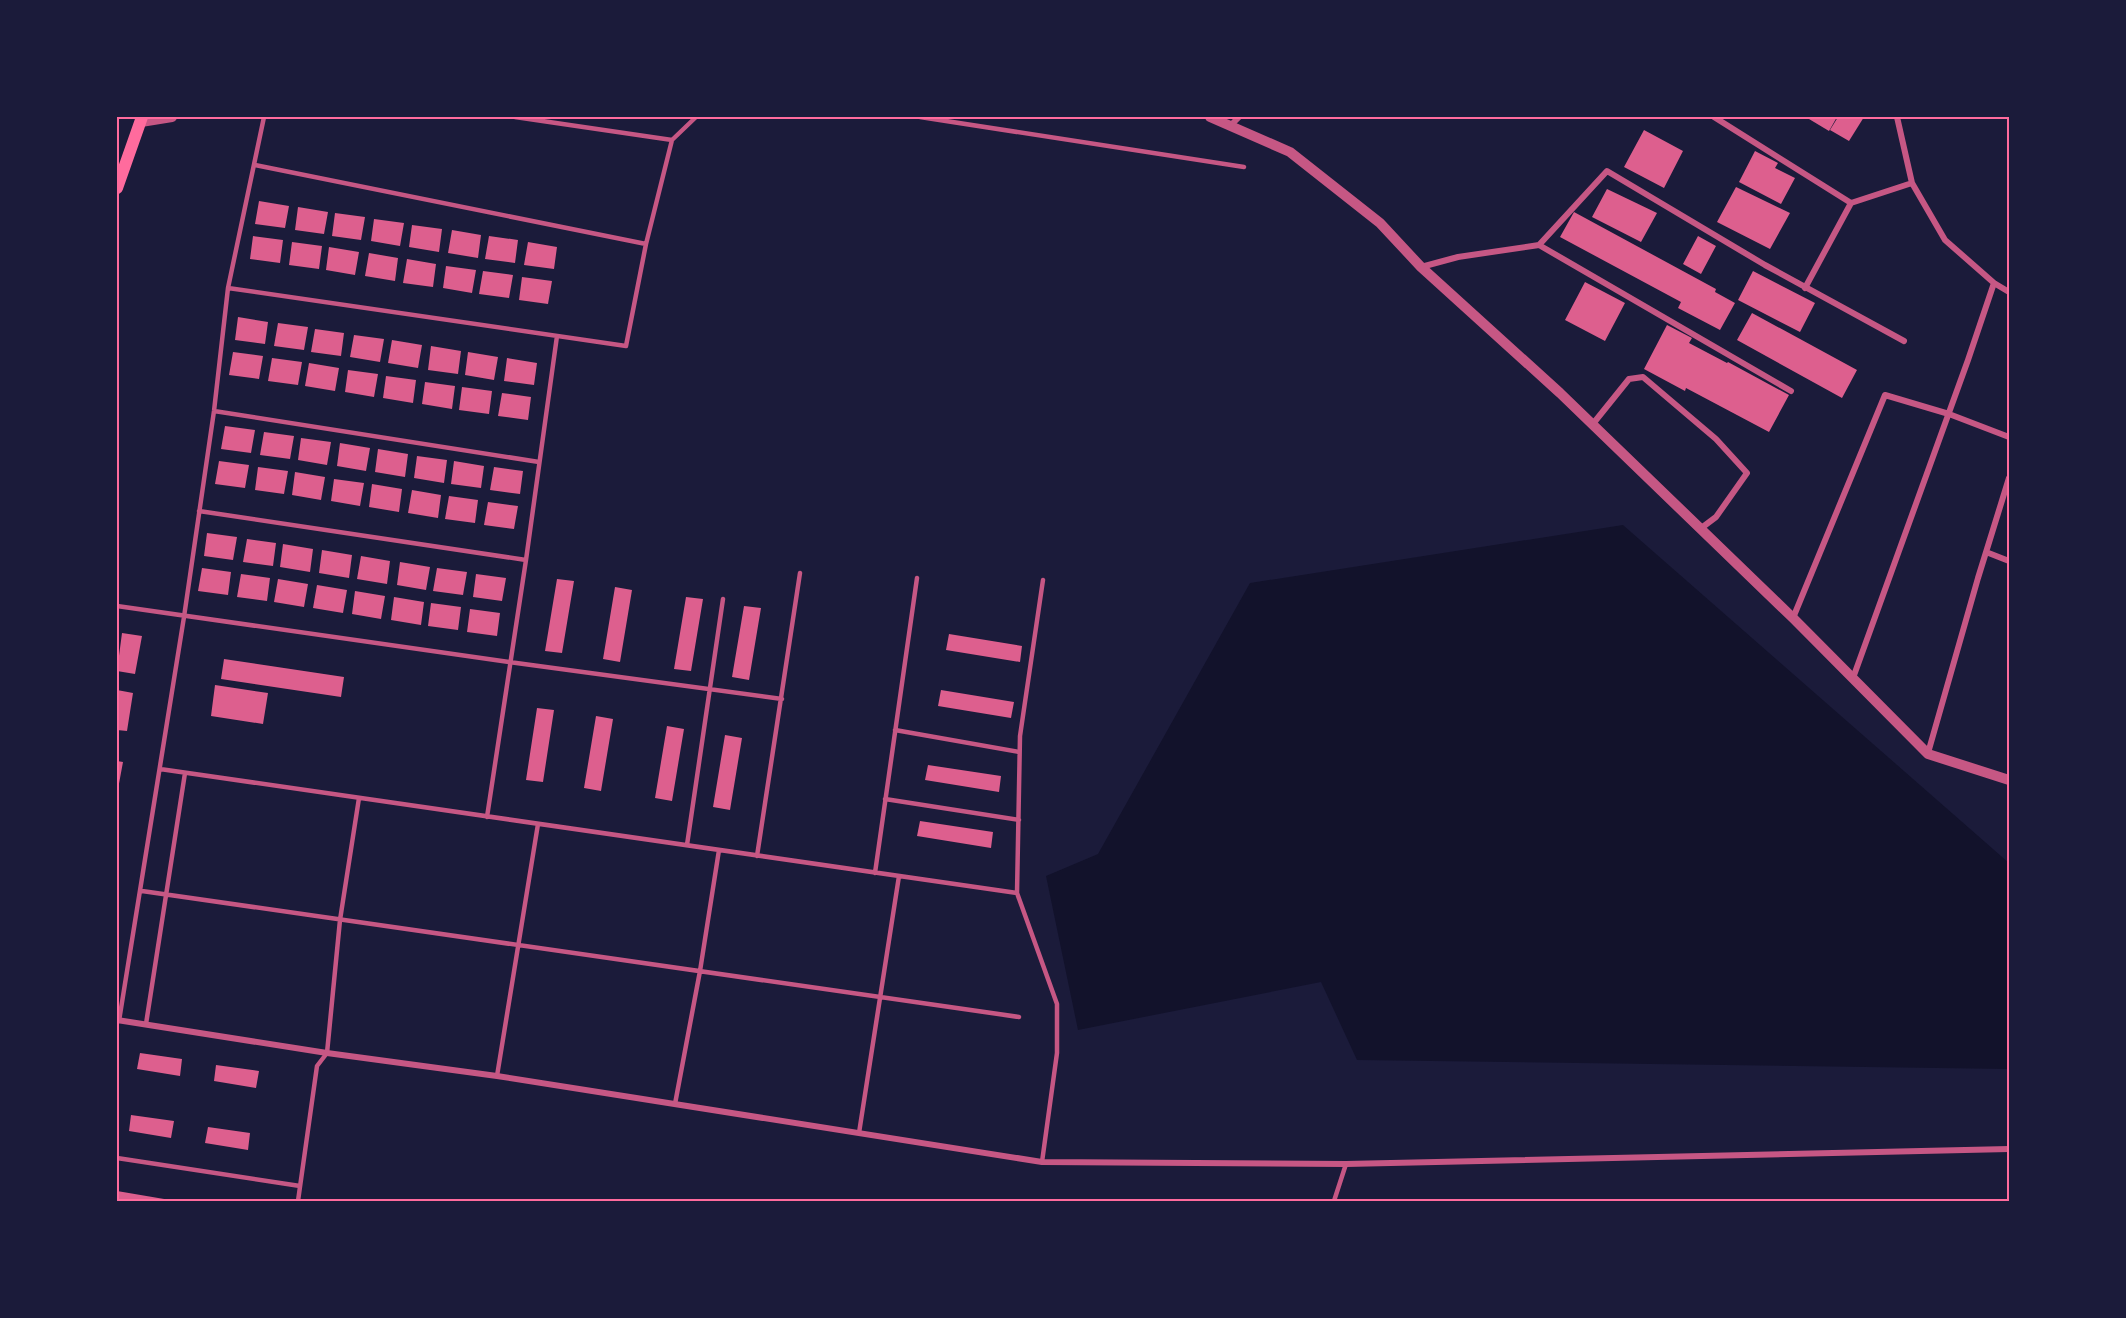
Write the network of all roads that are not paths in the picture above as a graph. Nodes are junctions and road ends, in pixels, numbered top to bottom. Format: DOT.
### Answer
graph roads {
  1 [pos="172,117"];
  2 [pos="264,117"];
  3 [pos="515,117"];
  4 [pos="696,117"];
  5 [pos="920,117"];
  6 [pos="1210,117"];
  7 [pos="1239,117"];
  8 [pos="1714,117"];
  9 [pos="1897,117"];
  10 [pos="141,120"];
  11 [pos="1229,126"];
  12 [pos="672,140"];
  13 [pos="255,165"];
  14 [pos="1244,167"];
  15 [pos="1912,183"];
  16 [pos="117,188"];
  17 [pos="1851,203"];
  18 [pos="646,244"];
  19 [pos="1539,245"];
  20 [pos="1421,267"];
  21 [pos="1994,283"];
  22 [pos="228,288"];
  23 [pos="1805,288"];
  24 [pos="2009,292"];
  25 [pos="557,336"];
  26 [pos="1904,341"];
  27 [pos="1791,391"];
  28 [pos="214,411"];
  29 [pos="1949,414"];
  30 [pos="1592,424"];
  31 [pos="2009,437"];
  32 [pos="538,462"];
  33 [pos="2009,478"];
  34 [pos="199,510"];
  35 [pos="1699,529"];
  36 [pos="1986,552"];
  37 [pos="526,560"];
  38 [pos="2009,561"];
  39 [pos="800,573"];
  40 [pos="916,578"];
  41 [pos="1043,580"];
  42 [pos="723,599"];
  43 [pos="117,606"];
  44 [pos="184,617"];
  45 [pos="1793,618"];
  46 [pos="509,662"];
  47 [pos="1852,679"];
  48 [pos="711,689"];
  49 [pos="782,699"];
  50 [pos="895,730"];
  51 [pos="1019,752"];
  52 [pos="1928,754"];
  53 [pos="160,769"];
  54 [pos="185,773"];
  55 [pos="2009,780"];
  56 [pos="358,798"];
  57 [pos="885,799"];
  58 [pos="487,817"];
  59 [pos="1019,820"];
  60 [pos="538,824"];
  61 [pos="687,845"];
  62 [pos="719,850"];
  63 [pos="757,856"];
  64 [pos="875,873"];
  65 [pos="899,876"];
  66 [pos="142,891"];
  67 [pos="1017,893"];
  68 [pos="167,894"];
  69 [pos="340,920"];
  70 [pos="518,945"];
  71 [pos="700,971"];
  72 [pos="880,997"];
  73 [pos="1019,1017"];
  74 [pos="118,1020"];
  75 [pos="146,1024"];
  76 [pos="327,1053"];
  77 [pos="497,1076"];
  78 [pos="675,1104"];
  79 [pos="859,1133"];
  80 [pos="2009,1149"];
  81 [pos="117,1158"];
  82 [pos="1042,1162"];
  83 [pos="1346,1164"];
  84 [pos="300,1186"];
  85 [pos="298,1201"];
  86 [pos="1334,1201"];
  1 -- 10 [label="street"];
  2 -- 13 [label="lane"];
  3 -- 12 [label="lane"];
  4 -- 12 [label="lane"];
  5 -- 14 [label="lane"];
  6 -- 11 [label="street"];
  7 -- 11 [label="street"];
  8 -- 17 [label="street"];
  9 -- 15 [label="street"];
  10 -- 16 [label="main road"];
  11 -- 20 [label="street"];
  12 -- 18 [label="lane"];
  13 -- 18 [label="lane"];
  13 -- 22 [label="lane"];
  15 -- 17 [label="street"];
  15 -- 21 [label="street"];
  17 -- 23 [label="street"];
  18 -- 25 [label="lane"];
  19 -- 20 [label="street"];
  19 -- 23 [label="street"];
  19 -- 27 [label="street"];
  20 -- 30 [label="street"];
  21 -- 24 [label="street"];
  21 -- 29 [label="street"];
  22 -- 25 [label="lane"];
  22 -- 28 [label="lane"];
  23 -- 26 [label="street"];
  25 -- 32 [label="lane"];
  28 -- 32 [label="lane"];
  28 -- 34 [label="lane"];
  29 -- 31 [label="street"];
  29 -- 45 [label="street"];
  29 -- 47 [label="street"];
  30 -- 35 [label="street"];
  30 -- 35 [label="street"];
  32 -- 37 [label="lane"];
  33 -- 36 [label="street"];
  34 -- 37 [label="lane"];
  34 -- 44 [label="lane"];
  35 -- 45 [label="street"];
  36 -- 38 [label="street"];
  36 -- 52 [label="street"];
  37 -- 46 [label="lane"];
  39 -- 49 [label="lane"];
  40 -- 50 [label="lane"];
  41 -- 51 [label="lane"];
  42 -- 48 [label="lane"];
  43 -- 44 [label="lane"];
  44 -- 46 [label="lane"];
  44 -- 53 [label="lane"];
  45 -- 47 [label="street"];
  46 -- 48 [label="lane"];
  46 -- 58 [label="lane"];
  47 -- 52 [label="street"];
  48 -- 49 [label="lane"];
  48 -- 61 [label="lane"];
  49 -- 63 [label="lane"];
  50 -- 51 [label="lane"];
  50 -- 57 [label="lane"];
  51 -- 59 [label="lane"];
  52 -- 55 [label="street"];
  53 -- 54 [label="lane"];
  53 -- 66 [label="lane"];
  54 -- 56 [label="lane"];
  54 -- 68 [label="lane"];
  56 -- 58 [label="lane"];
  56 -- 69 [label="lane"];
  57 -- 59 [label="lane"];
  57 -- 64 [label="lane"];
  58 -- 60 [label="lane"];
  59 -- 67 [label="lane"];
  60 -- 61 [label="lane"];
  60 -- 70 [label="lane"];
  61 -- 62 [label="lane"];
  62 -- 63 [label="lane"];
  62 -- 71 [label="lane"];
  63 -- 64 [label="lane"];
  64 -- 65 [label="lane"];
  65 -- 67 [label="lane"];
  65 -- 72 [label="lane"];
  66 -- 68 [label="lane"];
  66 -- 74 [label="lane"];
  67 -- 82 [label="lane"];
  68 -- 69 [label="lane"];
  68 -- 75 [label="lane"];
  69 -- 70 [label="lane"];
  69 -- 76 [label="lane"];
  70 -- 71 [label="lane"];
  70 -- 77 [label="lane"];
  71 -- 72 [label="lane"];
  71 -- 78 [label="lane"];
  72 -- 73 [label="lane"];
  72 -- 79 [label="lane"];
  74 -- 75 [label="street"];
  75 -- 76 [label="street"];
  76 -- 77 [label="street"];
  76 -- 84 [label="lane"];
  77 -- 78 [label="street"];
  78 -- 79 [label="street"];
  79 -- 82 [label="street"];
  80 -- 83 [label="street"];
  81 -- 84 [label="lane"];
  82 -- 83 [label="street"];
  83 -- 86 [label="lane"];
  84 -- 85 [label="lane"];
}
